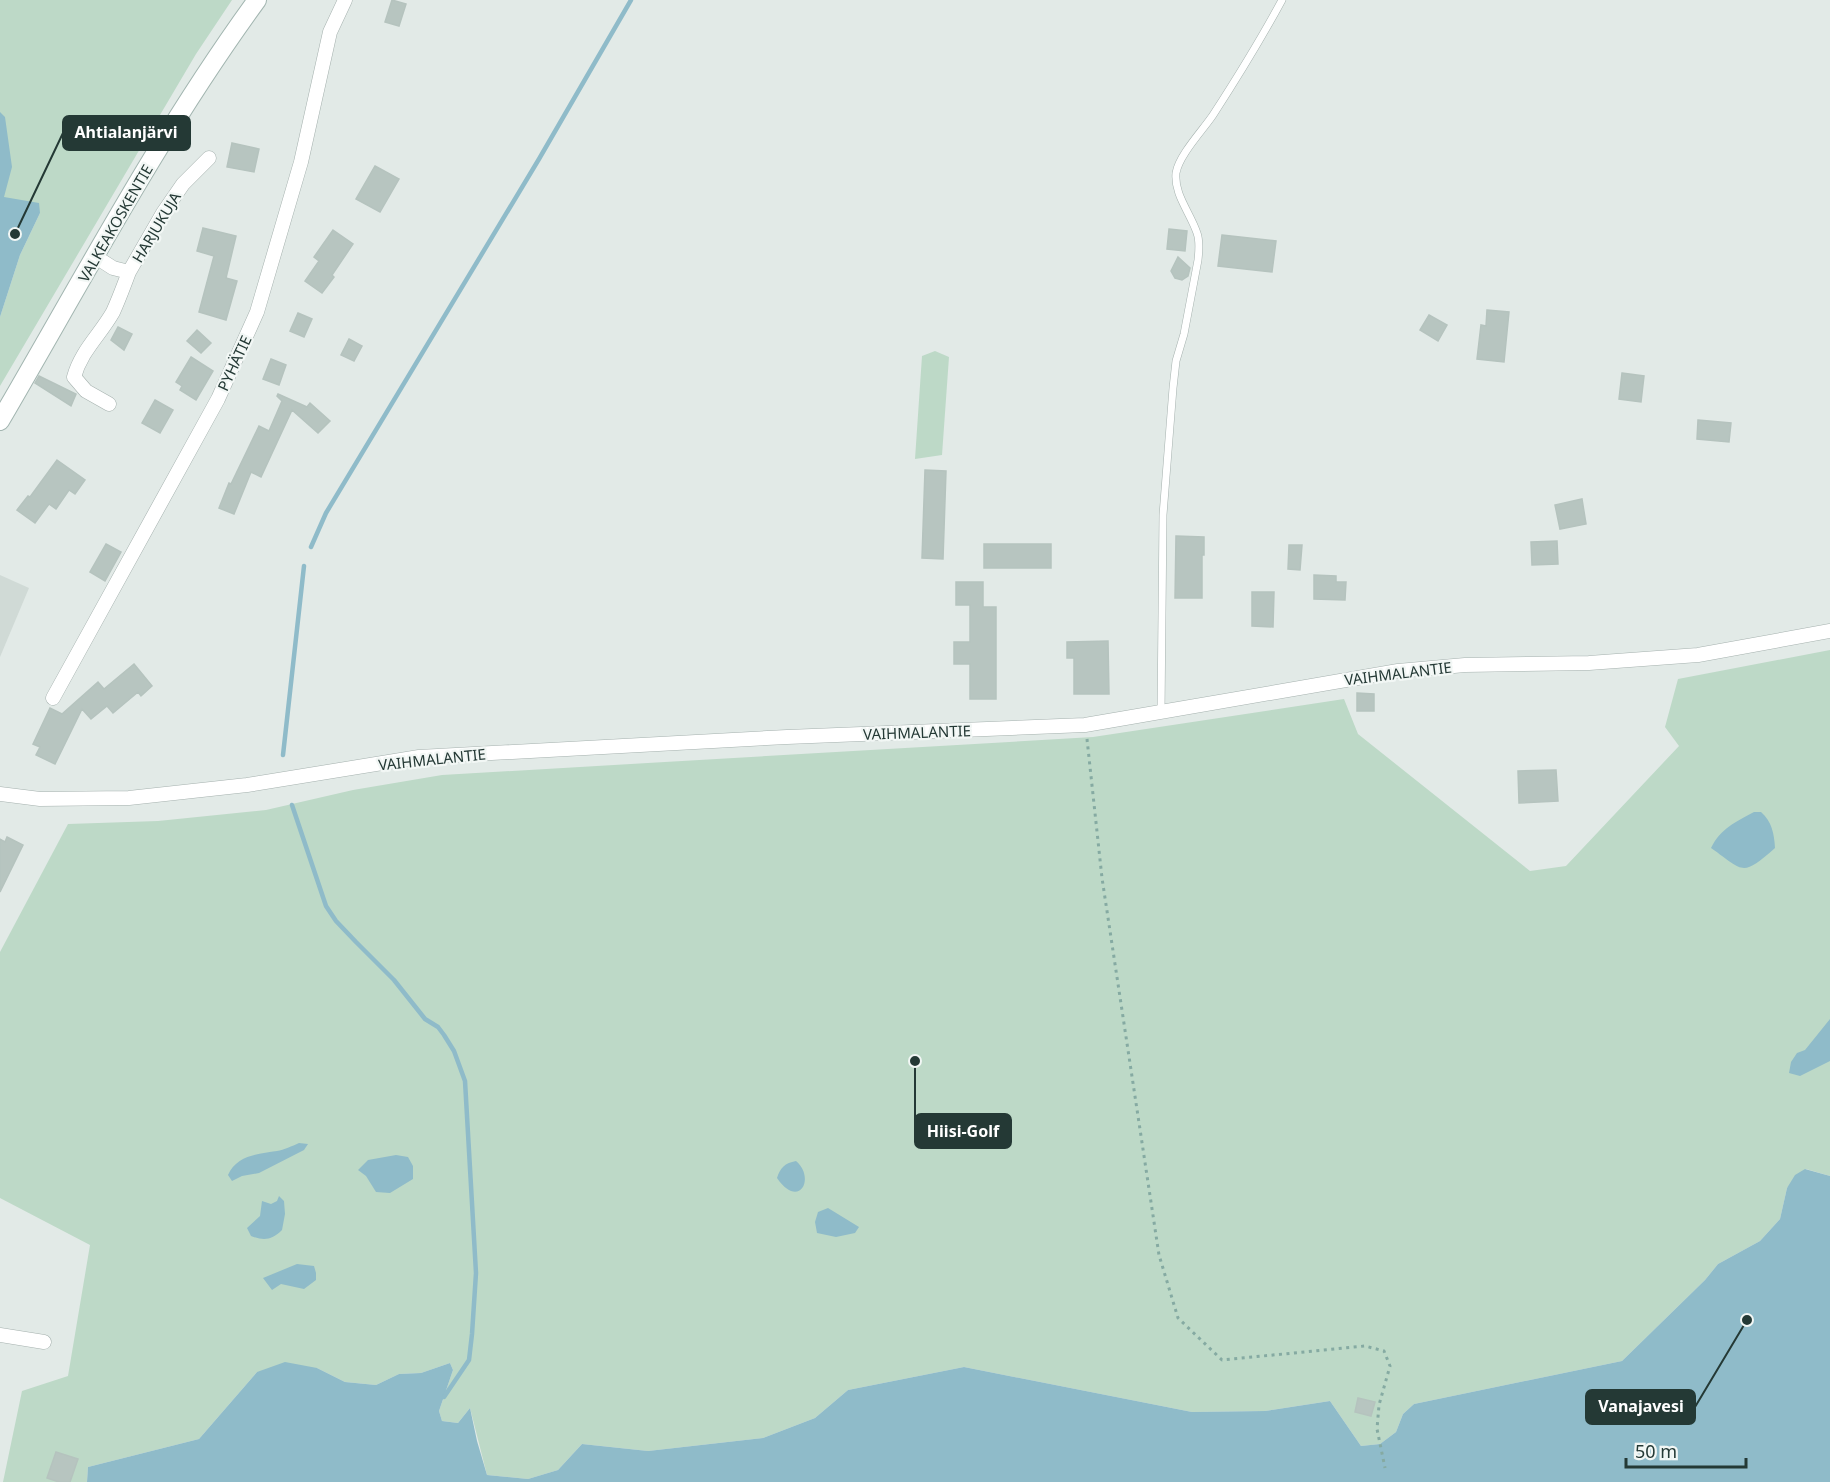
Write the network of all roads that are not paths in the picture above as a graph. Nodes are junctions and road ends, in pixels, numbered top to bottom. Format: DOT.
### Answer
graph roads {
  1 [pos="257,0"];
  2 [pos="345,0"];
  3 [pos="1282,0"];
  4 [pos="209,158"];
  5 [pos="96,257"];
  6 [pos="129,272"];
  7 [pos="109,404"];
  8 [pos="0,421"];
  9 [pos="1830,631"];
  10 [pos="53,698"];
  11 [pos="1161,713"];
  12 [pos="0,794"];
  13 [pos="0,1335"];
  14 [pos="44,1342"];
  1 -- 5 [label="street, VALKEAKOSKENTIE"];
  2 -- 10 [label="street, PYHÄTIE"];
  3 -- 11 [label="lane"];
  4 -- 6 [label="street, HARJUKUJA"];
  5 -- 6 [label="street, HARJUKUJA"];
  5 -- 8 [label="street, VALKEAKOSKENTIE"];
  6 -- 7 [label="street, HARJUKUJA"];
  9 -- 11 [label="street, VAIHMALANTIE"];
  11 -- 12 [label="street, VAIHMALANTIE"];
  13 -- 14 [label="street"];
}
